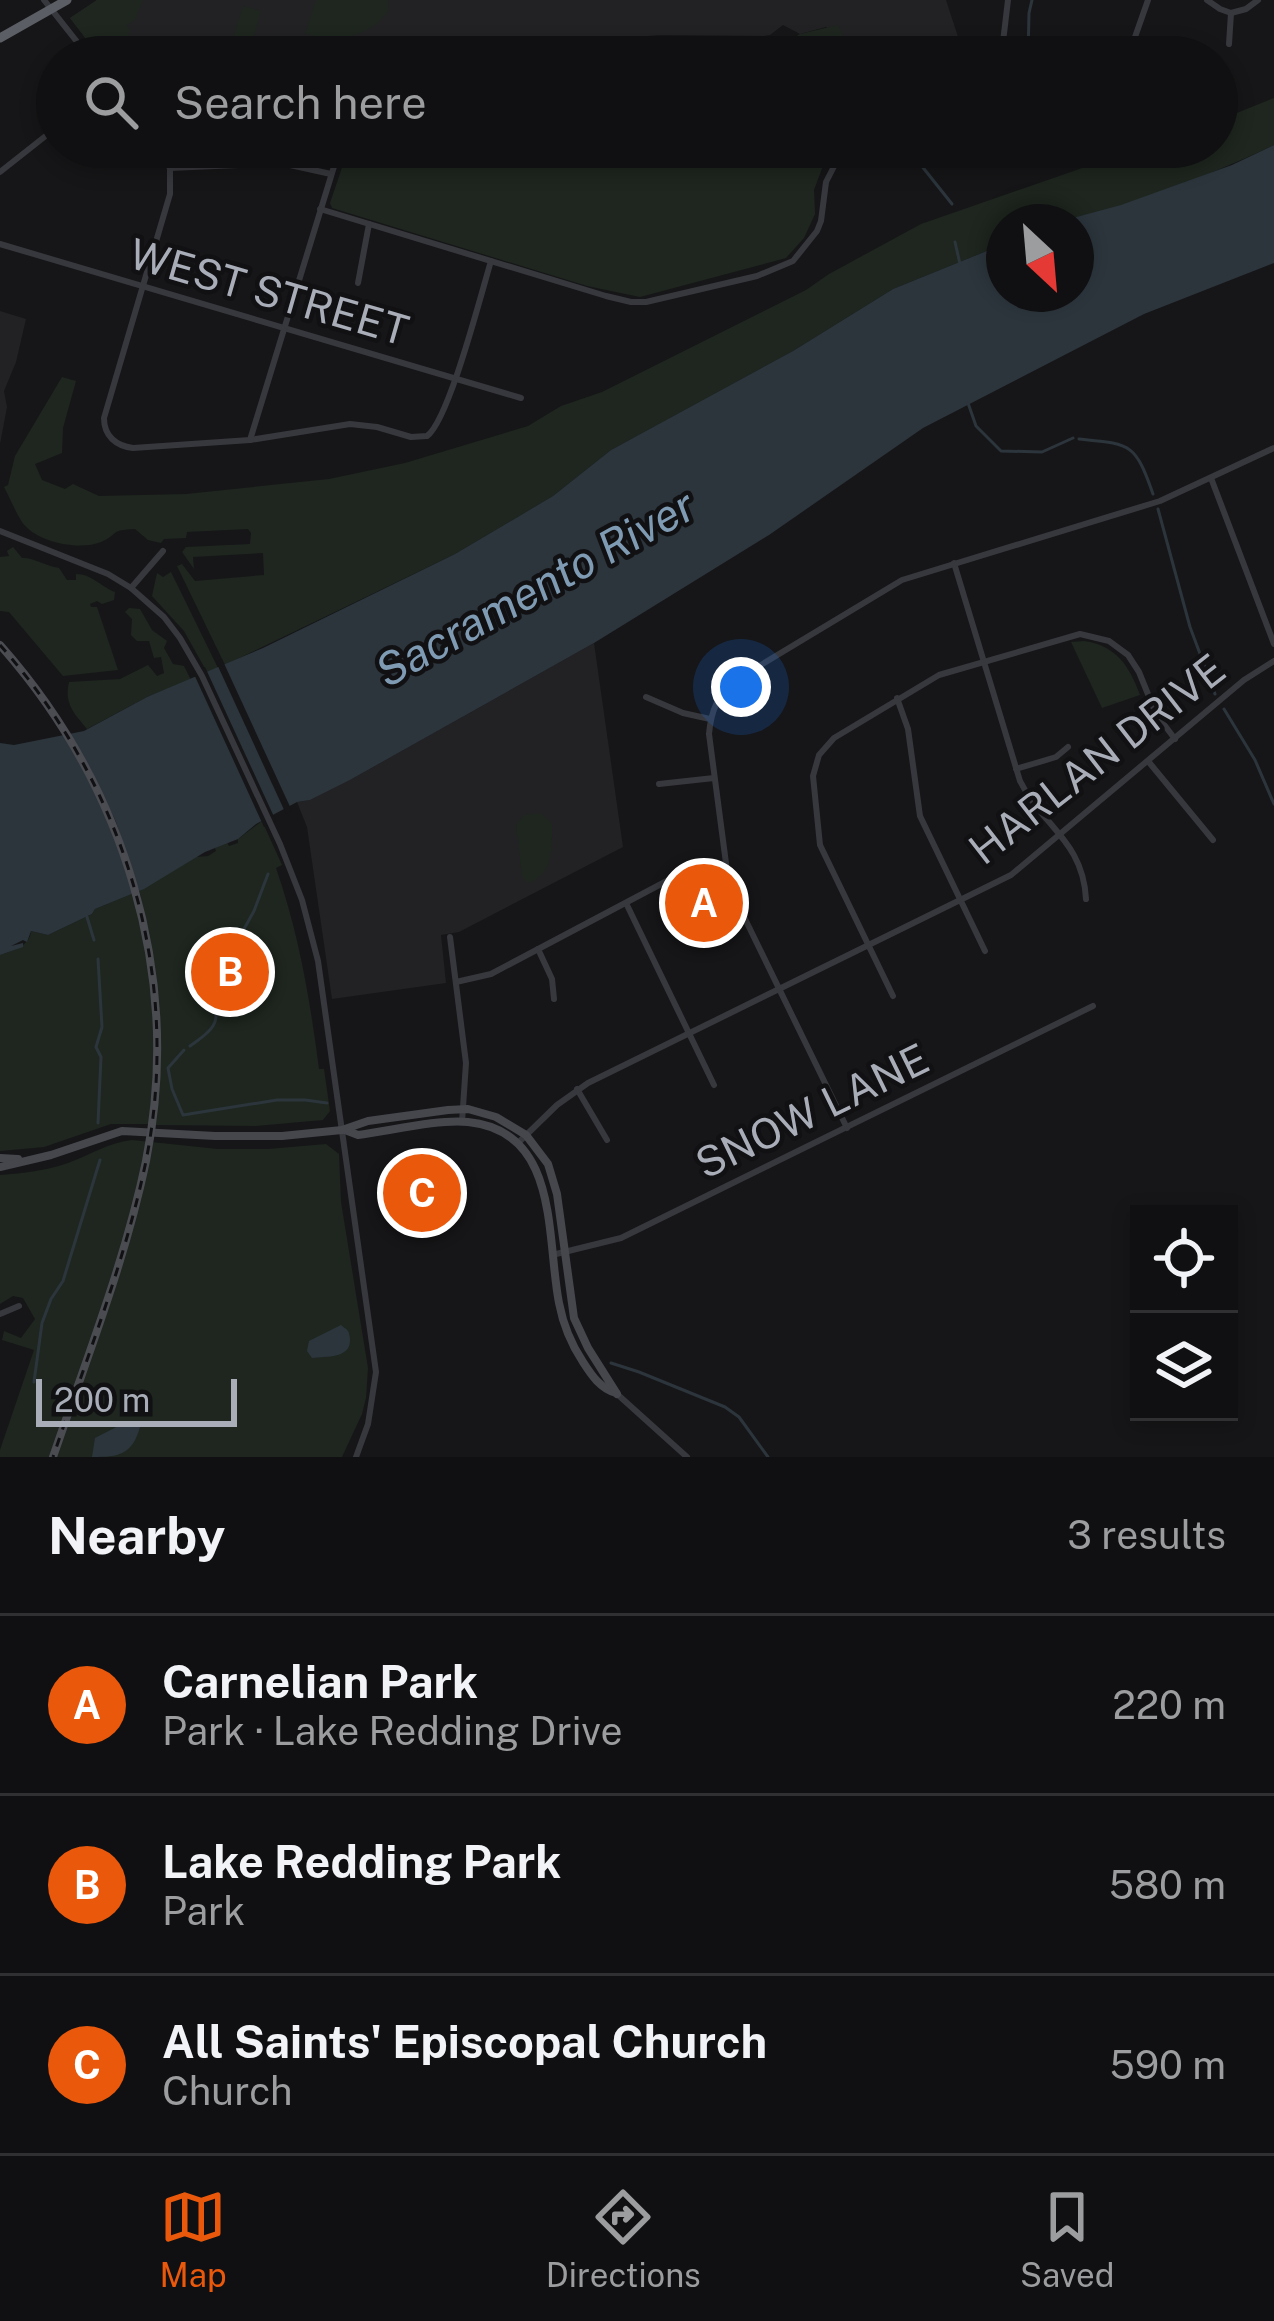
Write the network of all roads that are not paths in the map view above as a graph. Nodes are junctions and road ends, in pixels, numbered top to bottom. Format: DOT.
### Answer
graph roads {
  1 [pos="67,0"];
  2 [pos="1008,0"];
  3 [pos="1148,0"];
  4 [pos="1207,0"];
  5 [pos="1258,0"];
  6 [pos="48,4"];
  7 [pos="1231,13"];
  8 [pos="73,36"];
  9 [pos="1004,36"];
  10 [pos="1135,36"];
  11 [pos="1230,36"];
  12 [pos="0,38"];
  13 [pos="36,144"];
  14 [pos="170,168"];
  15 [pos="304,168"];
  16 [pos="333,168"];
  17 [pos="833,168"];
  18 [pos="0,172"];
  19 [pos="331,174"];
  20 [pos="320,209"];
  21 [pos="369,224"];
  22 [pos="0,244"];
  23 [pos="491,261"];
  24 [pos="358,283"];
  25 [pos="143,286"];
  26 [pos="284,328"];
  27 [pos="454,378"];
  28 [pos="520,398"];
  29 [pos="250,440"];
  30 [pos="1274,448"];
  31 [pos="1210,478"];
  32 [pos="0,531"];
  33 [pos="163,551"];
  34 [pos="954,563"];
  35 [pos="131,588"];
  36 [pos="1274,644"];
  37 [pos="1274,661"];
  38 [pos="984,662"];
  39 [pos="646,697"];
  40 [pos="897,698"];
  41 [pos="710,719"];
  42 [pos="1174,739"];
  43 [pos="1068,747"];
  44 [pos="1148,761"];
  45 [pos="1016,769"];
  46 [pos="714,778"];
  47 [pos="659,784"];
  48 [pos="1061,835"];
  49 [pos="1213,840"];
  50 [pos="724,864"];
  51 [pos="1086,899"];
  52 [pos="960,900"];
  53 [pos="626,903"];
  54 [pos="450,937"];
  55 [pos="868,946"];
  56 [pos="538,949"];
  57 [pos="985,951"];
  58 [pos="456,982"];
  59 [pos="779,989"];
  60 [pos="892,996"];
  61 [pos="554,999"];
  62 [pos="1093,1006"];
  63 [pos="690,1034"];
  64 [pos="714,1084"];
  65 [pos="577,1089"];
  66 [pos="464,1109"];
  67 [pos="462,1122"];
  68 [pos="847,1128"];
  69 [pos="342,1130"];
  70 [pos="526,1135"];
  71 [pos="607,1140"];
  72 [pos="518,1143"];
  73 [pos="0,1163"];
  74 [pos="565,1253"];
  75 [pos="552,1255"];
  76 [pos="19,1306"];
  77 [pos="0,1314"];
  78 [pos="617,1394"];
  79 [pos="356,1457"];
  80 [pos="687,1457"];
  1 -- 6 [label="highway"];
  2 -- 9 [label="street"];
  3 -- 10 [label="street"];
  4 -- 7 [label="street"];
  5 -- 7 [label="street"];
  6 -- 8 [label="street"];
  6 -- 12 [label="highway"];
  7 -- 11 [label="street"];
  13 -- 18 [label="street"];
  14 -- 25 [label="street"];
  15 -- 19 [label="street"];
  16 -- 19 [label="street"];
  17 -- 23 [label="street"];
  19 -- 20 [label="street"];
  20 -- 21 [label="street"];
  20 -- 26 [label="street"];
  21 -- 23 [label="street"];
  21 -- 24 [label="street"];
  22 -- 25 [label="street, WEST STREET"];
  23 -- 27 [label="street"];
  25 -- 26 [label="street, WEST STREET"];
  25 -- 29 [label="street"];
  26 -- 27 [label="street, WEST STREET"];
  26 -- 29 [label="street"];
  27 -- 28 [label="street, WEST STREET"];
  27 -- 29 [label="street"];
  30 -- 31 [label="street"];
  31 -- 34 [label="street"];
  31 -- 36 [label="street"];
  32 -- 35 [label="street"];
  33 -- 35 [label="street"];
  34 -- 38 [label="street"];
  34 -- 41 [label="street"];
  35 -- 69 [label="street"];
  37 -- 42 [label="street, HARLAN DRIVE"];
  38 -- 40 [label="street"];
  38 -- 42 [label="street"];
  38 -- 45 [label="street"];
  39 -- 41 [label="street"];
  40 -- 52 [label="street"];
  40 -- 55 [label="street"];
  41 -- 46 [label="street"];
  42 -- 44 [label="street, HARLAN DRIVE"];
  43 -- 45 [label="street"];
  44 -- 48 [label="street, HARLAN DRIVE"];
  44 -- 49 [label="street"];
  45 -- 48 [label="street"];
  46 -- 47 [label="street"];
  46 -- 50 [label="street"];
  48 -- 51 [label="street"];
  48 -- 52 [label="street, HARLAN DRIVE"];
  50 -- 53 [label="street"];
  50 -- 59 [label="street"];
  52 -- 55 [label="street, HARLAN DRIVE"];
  52 -- 57 [label="street"];
  53 -- 56 [label="street"];
  53 -- 63 [label="street"];
  54 -- 58 [label="street"];
  55 -- 59 [label="street, HARLAN DRIVE"];
  55 -- 60 [label="street"];
  56 -- 58 [label="street"];
  56 -- 61 [label="street"];
  58 -- 66 [label="street"];
  59 -- 63 [label="street, HARLAN DRIVE"];
  59 -- 68 [label="street"];
  62 -- 68 [label="street, SNOW LANE"];
  63 -- 64 [label="street"];
  63 -- 65 [label="street, HARLAN DRIVE"];
  65 -- 70 [label="street, HARLAN DRIVE"];
  65 -- 71 [label="street"];
  66 -- 67 [label="street"];
  66 -- 69 [label="main road"];
  66 -- 70 [label="main road"];
  67 -- 69 [label="main road"];
  67 -- 72 [label="main road"];
  68 -- 74 [label="street, SNOW LANE"];
  69 -- 73 [label="main road"];
  69 -- 79 [label="street"];
  70 -- 72 [label="street, HARLAN DRIVE"];
  70 -- 74 [label="main road"];
  72 -- 75 [label="main road"];
  74 -- 75 [label="street, SNOW LANE"];
  74 -- 78 [label="main road"];
  75 -- 78 [label="main road"];
  76 -- 77 [label="street"];
  78 -- 80 [label="street"];
}
